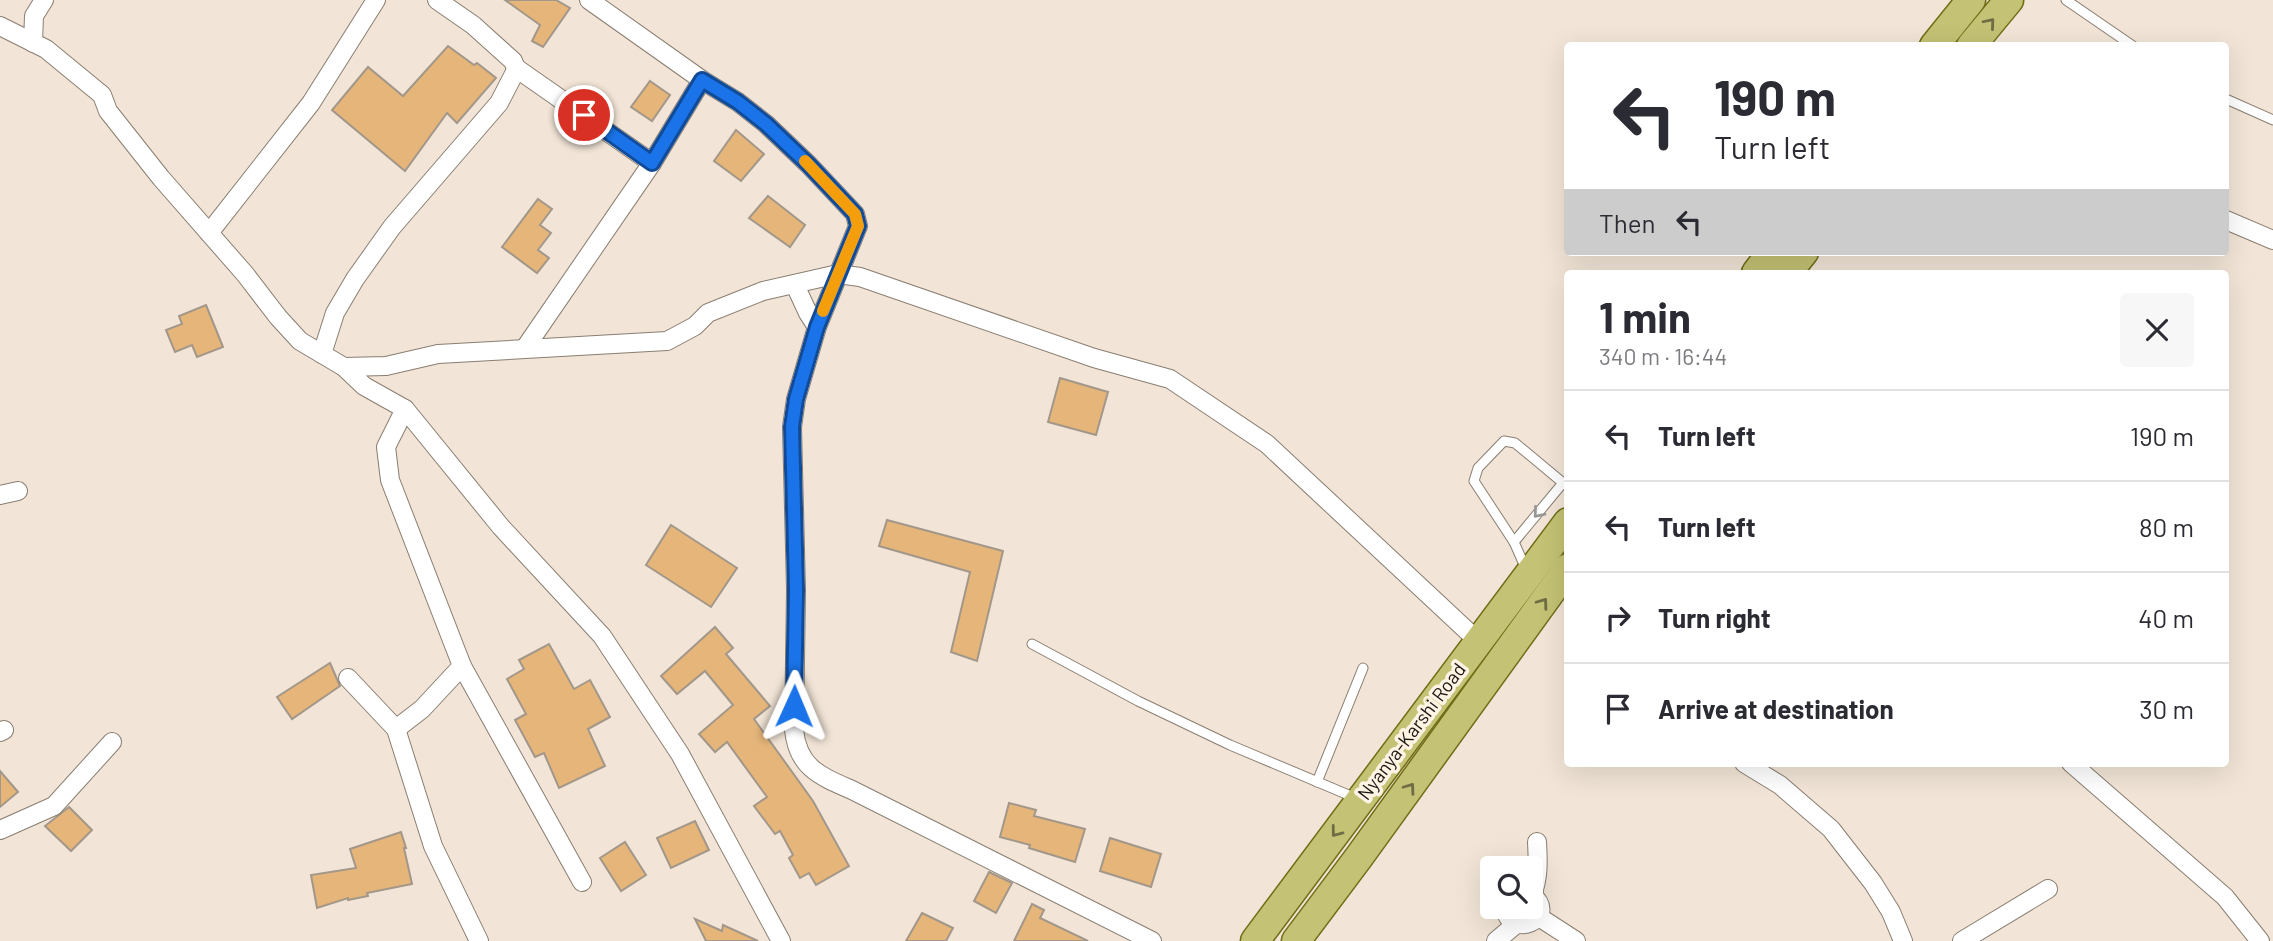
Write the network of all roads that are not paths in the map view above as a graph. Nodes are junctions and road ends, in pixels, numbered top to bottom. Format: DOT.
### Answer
graph roads {
  1 [pos="44,0"];
  2 [pos="376,0"];
  3 [pos="437,0"];
  4 [pos="589,0"];
  5 [pos="1971,0"];
  6 [pos="2009,0"];
  7 [pos="2066,0"];
  8 [pos="0,26"];
  9 [pos="1937,42"];
  10 [pos="1974,42"];
  11 [pos="2127,42"];
  12 [pos="33,43"];
  13 [pos="516,68"];
  14 [pos="702,80"];
  15 [pos="2229,100"];
  16 [pos="2273,120"];
  17 [pos="652,163"];
  18 [pos="2229,221"];
  19 [pos="209,233"];
  20 [pos="2273,240"];
  21 [pos="1769,256"];
  22 [pos="1801,256"];
  23 [pos="1758,270"];
  24 [pos="1789,270"];
  25 [pos="838,274"];
  26 [pos="795,285"];
  27 [pos="817,327"];
  28 [pos="525,348"];
  29 [pos="322,354"];
  30 [pos="344,367"];
  31 [pos="405,409"];
  32 [pos="1564,485"];
  33 [pos="1564,487"];
  34 [pos="18,491"];
  35 [pos="0,495"];
  36 [pos="1564,527"];
  37 [pos="1514,542"];
  38 [pos="1564,573"];
  39 [pos="1528,574"];
  40 [pos="1478,641"];
  41 [pos="1032,644"];
  42 [pos="462,666"];
  43 [pos="1363,668"];
  44 [pos="348,678"];
  45 [pos="396,729"];
  46 [pos="112,742"];
  47 [pos="1751,767"];
  48 [pos="2076,767"];
  49 [pos="1317,782"];
  50 [pos="1360,800"];
  51 [pos="0,830"];
  52 [pos="1537,842"];
  53 [pos="1537,856"];
  54 [pos="582,882"];
  55 [pos="2049,889"];
  56 [pos="1509,919"];
  57 [pos="1537,919"];
  58 [pos="1542,919"];
  59 [pos="1515,925"];
  60 [pos="479,941"];
  61 [pos="780,941"];
  62 [pos="1152,941"];
  63 [pos="1255,941"];
  64 [pos="1296,941"];
  65 [pos="1496,941"];
  66 [pos="1576,941"];
  67 [pos="1903,941"];
  68 [pos="1962,941"];
  69 [pos="2260,941"];
  1 -- 12 [label="street"];
  2 -- 19 [label="street"];
  3 -- 13 [label="street"];
  4 -- 14 [label="street"];
  5 -- 9 [label="main road"];
  10 -- 6 [label="main road, one-way"];
  7 -- 11 [label="lane"];
  8 -- 12 [label="street"];
  12 -- 19 [label="street"];
  13 -- 17 [label="street"];
  13 -- 29 [label="street"];
  14 -- 17 [label="street"];
  14 -- 25 [label="street"];
  15 -- 16 [label="lane"];
  17 -- 28 [label="street"];
  18 -- 20 [label="street"];
  19 -- 29 [label="street"];
  21 -- 23 [label="main road"];
  22 -- 24 [label="main road"];
  25 -- 26 [label="street"];
  25 -- 27 [label="street"];
  25 -- 40 [label="street"];
  26 -- 27 [label="street"];
  26 -- 28 [label="street"];
  27 -- 62 [label="street"];
  28 -- 30 [label="street"];
  29 -- 30 [label="street"];
  30 -- 31 [label="street"];
  31 -- 42 [label="street"];
  31 -- 61 [label="street"];
  32 -- 37 [label="lane"];
  33 -- 37 [label="lane, one-way"];
  34 -- 35 [label="street"];
  36 -- 39 [label="main road, Nyanya-Karshi Road"];
  37 -- 39 [label="lane"];
  64 -- 38 [label="main road, Nyanya-Karshi Road, one-way"];
  39 -- 40 [label="main road, Nyanya-Karshi Road"];
  40 -- 50 [label="main road, Nyanya-Karshi Road"];
  41 -- 49 [label="lane"];
  42 -- 45 [label="street"];
  42 -- 54 [label="street"];
  43 -- 49 [label="lane"];
  44 -- 45 [label="street"];
  45 -- 60 [label="street"];
  46 -- 51 [label="street"];
  47 -- 67 [label="street"];
  48 -- 69 [label="street"];
  49 -- 50 [label="lane"];
  50 -- 63 [label="main road, Nyanya-Karshi Road, one-way"];
  52 -- 53 [label="street"];
  55 -- 68 [label="street"];
  56 -- 59 [label="street"];
  57 -- 59 [label="street"];
  58 -- 66 [label="street"];
  59 -- 65 [label="street"];
}
